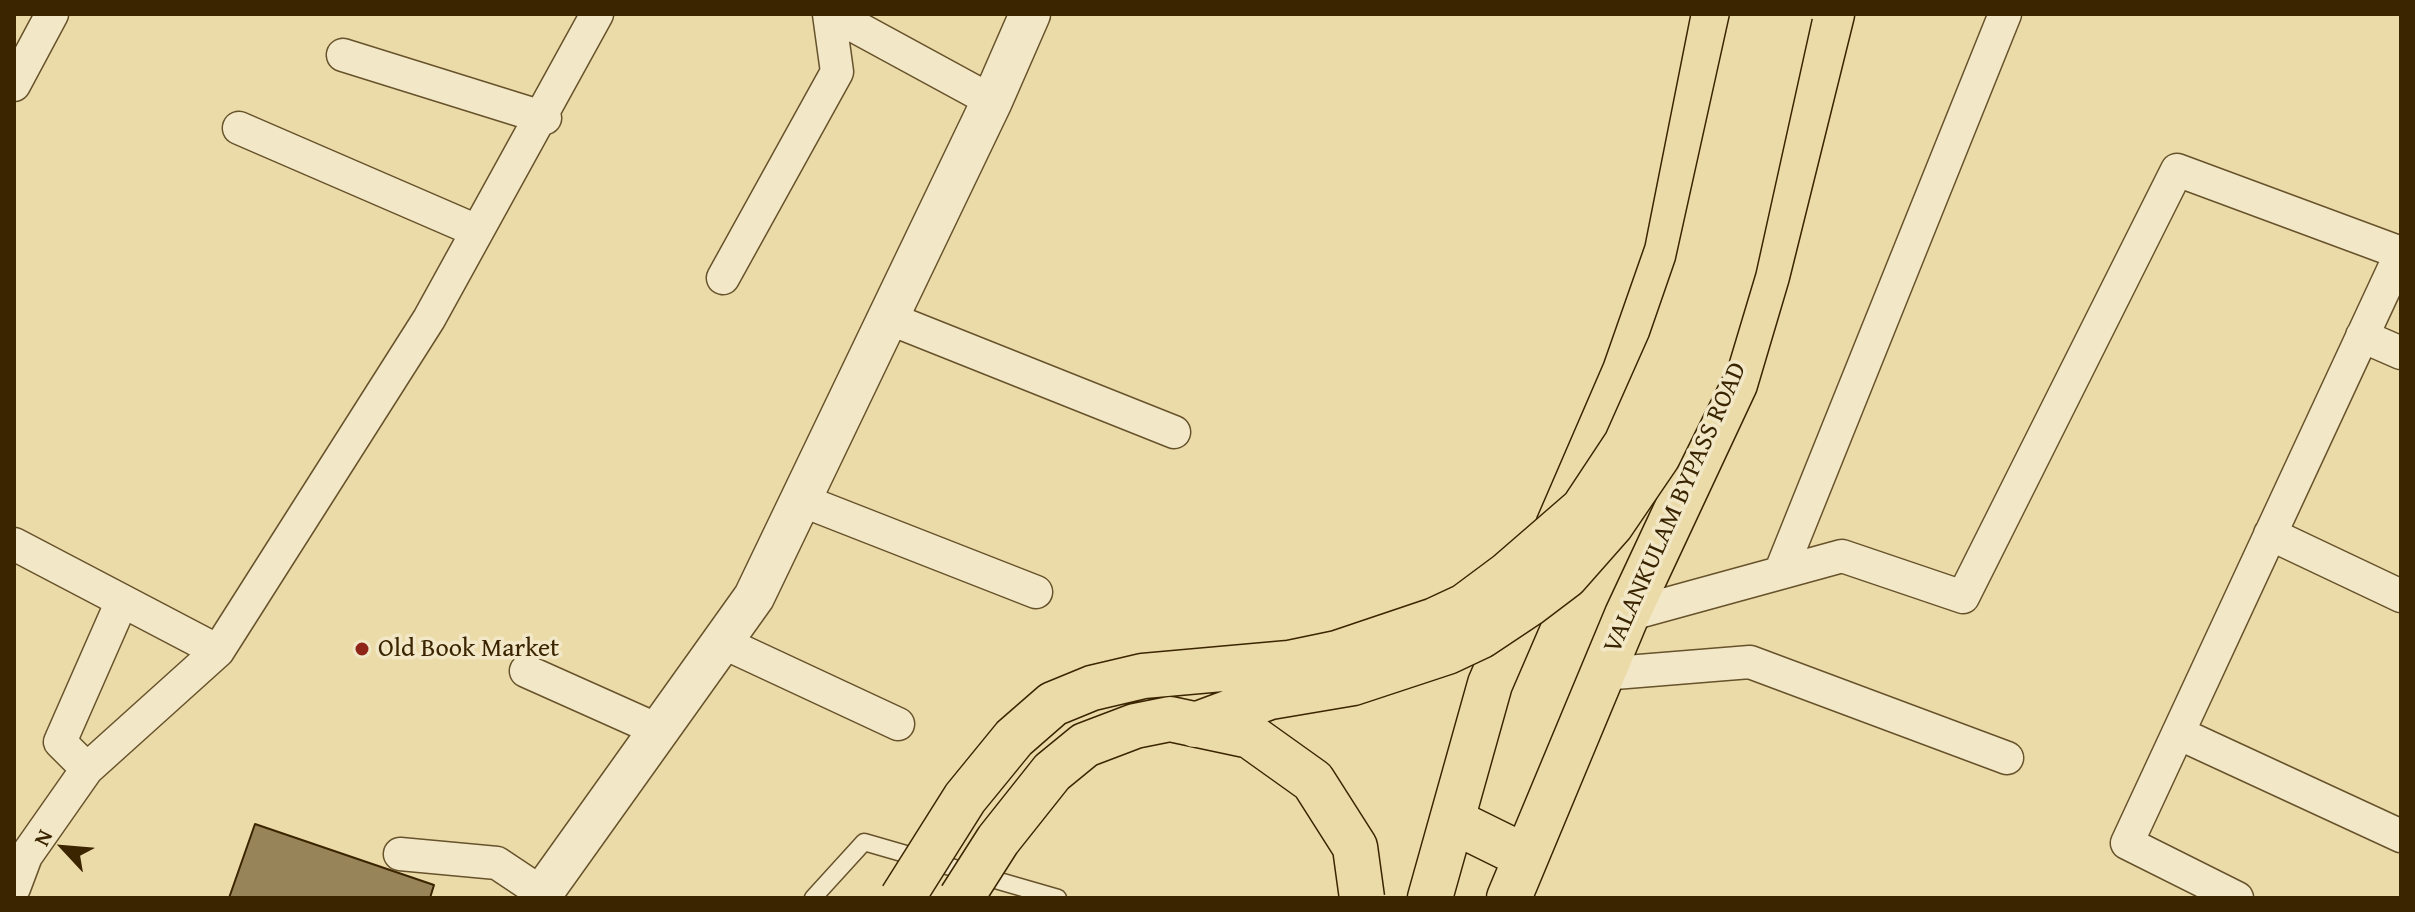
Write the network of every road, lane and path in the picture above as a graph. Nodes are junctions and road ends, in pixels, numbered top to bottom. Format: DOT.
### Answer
graph roads {
  1 [pos="52,14"];
  2 [pos="597,14"];
  3 [pos="830,14"];
  4 [pos="1030,14"];
  5 [pos="1714,14"];
  6 [pos="1753,14"];
  7 [pos="1790,14"];
  8 [pos="1832,14"];
  9 [pos="2005,14"];
  10 [pos="343,55"];
  11 [pos="14,85"];
  12 [pos="992,101"];
  13 [pos="543,116"];
  14 [pos="239,128"];
  15 [pos="477,231"];
  16 [pos="723,278"];
  17 [pos="888,318"];
  18 [pos="2362,336"];
  19 [pos="2401,353"];
  20 [pos="1174,432"];
  21 [pos="801,500"];
  22 [pos="2270,534"];
  23 [pos="14,544"];
  24 [pos="1780,573"];
  25 [pos="1036,592"];
  26 [pos="2401,596"];
  27 [pos="122,601"];
  28 [pos="1627,615"];
  29 [pos="722,642"];
  30 [pos="218,651"];
  31 [pos="526,671"];
  32 [pos="1602,674"];
  33 [pos="898,724"];
  34 [pos="1195,725"];
  35 [pos="658,730"];
  36 [pos="2178,733"];
  37 [pos="2007,758"];
  38 [pos="87,769"];
  39 [pos="1453,821"];
  40 [pos="2401,836"];
  41 [pos="400,854"];
  42 [pos="1526,857"];
  43 [pos="14,888"];
  44 [pos="540,895"];
  45 [pos="813,898"];
  46 [pos="902,898"];
  47 [pos="961,898"];
  48 [pos="1058,898"];
  49 [pos="1362,898"];
  50 [pos="1430,898"];
  51 [pos="1509,898"];
  52 [pos="2237,898"];
  1 -- 11 [label="street"];
  2 -- 13 [label="street"];
  3 -- 12 [label="street"];
  3 -- 16 [label="street"];
  4 -- 12 [label="street"];
  5 -- 39 [label="main road"];
  6 -- 46 [label="main road, bridge"];
  7 -- 34 [label="main road, bridge"];
  8 -- 28 [label="main road, VALANKULAM BYPASS ROAD"];
  9 -- 24 [label="street"];
  10 -- 13 [label="street"];
  12 -- 17 [label="street"];
  13 -- 15 [label="street"];
  14 -- 15 [label="street"];
  15 -- 30 [label="street"];
  17 -- 20 [label="street"];
  17 -- 21 [label="street"];
  18 -- 19 [label="street"];
  18 -- 22 [label="street"];
  18 -- 24 [label="street"];
  21 -- 25 [label="street"];
  21 -- 29 [label="street"];
  22 -- 26 [label="street"];
  22 -- 36 [label="street"];
  23 -- 27 [label="street"];
  24 -- 28 [label="street"];
  27 -- 30 [label="street"];
  27 -- 38 [label="street"];
  28 -- 32 [label="main road, VALANKULAM BYPASS ROAD"];
  29 -- 33 [label="street"];
  29 -- 35 [label="street"];
  30 -- 38 [label="street"];
  31 -- 35 [label="street"];
  32 -- 37 [label="street"];
  32 -- 42 [label="main road, VALANKULAM BYPASS ROAD"];
  34 -- 47 [label="main road, bridge"];
  34 -- 49 [label="main road, bridge"];
  35 -- 44 [label="street"];
  36 -- 40 [label="street"];
  36 -- 52 [label="street"];
  38 -- 43 [label="street"];
  39 -- 42 [label="main road"];
  39 -- 50 [label="main road"];
  41 -- 44 [label="street"];
  42 -- 51 [label="main road, VALANKULAM BYPASS ROAD"];
  45 -- 48 [label="lane"];
}
